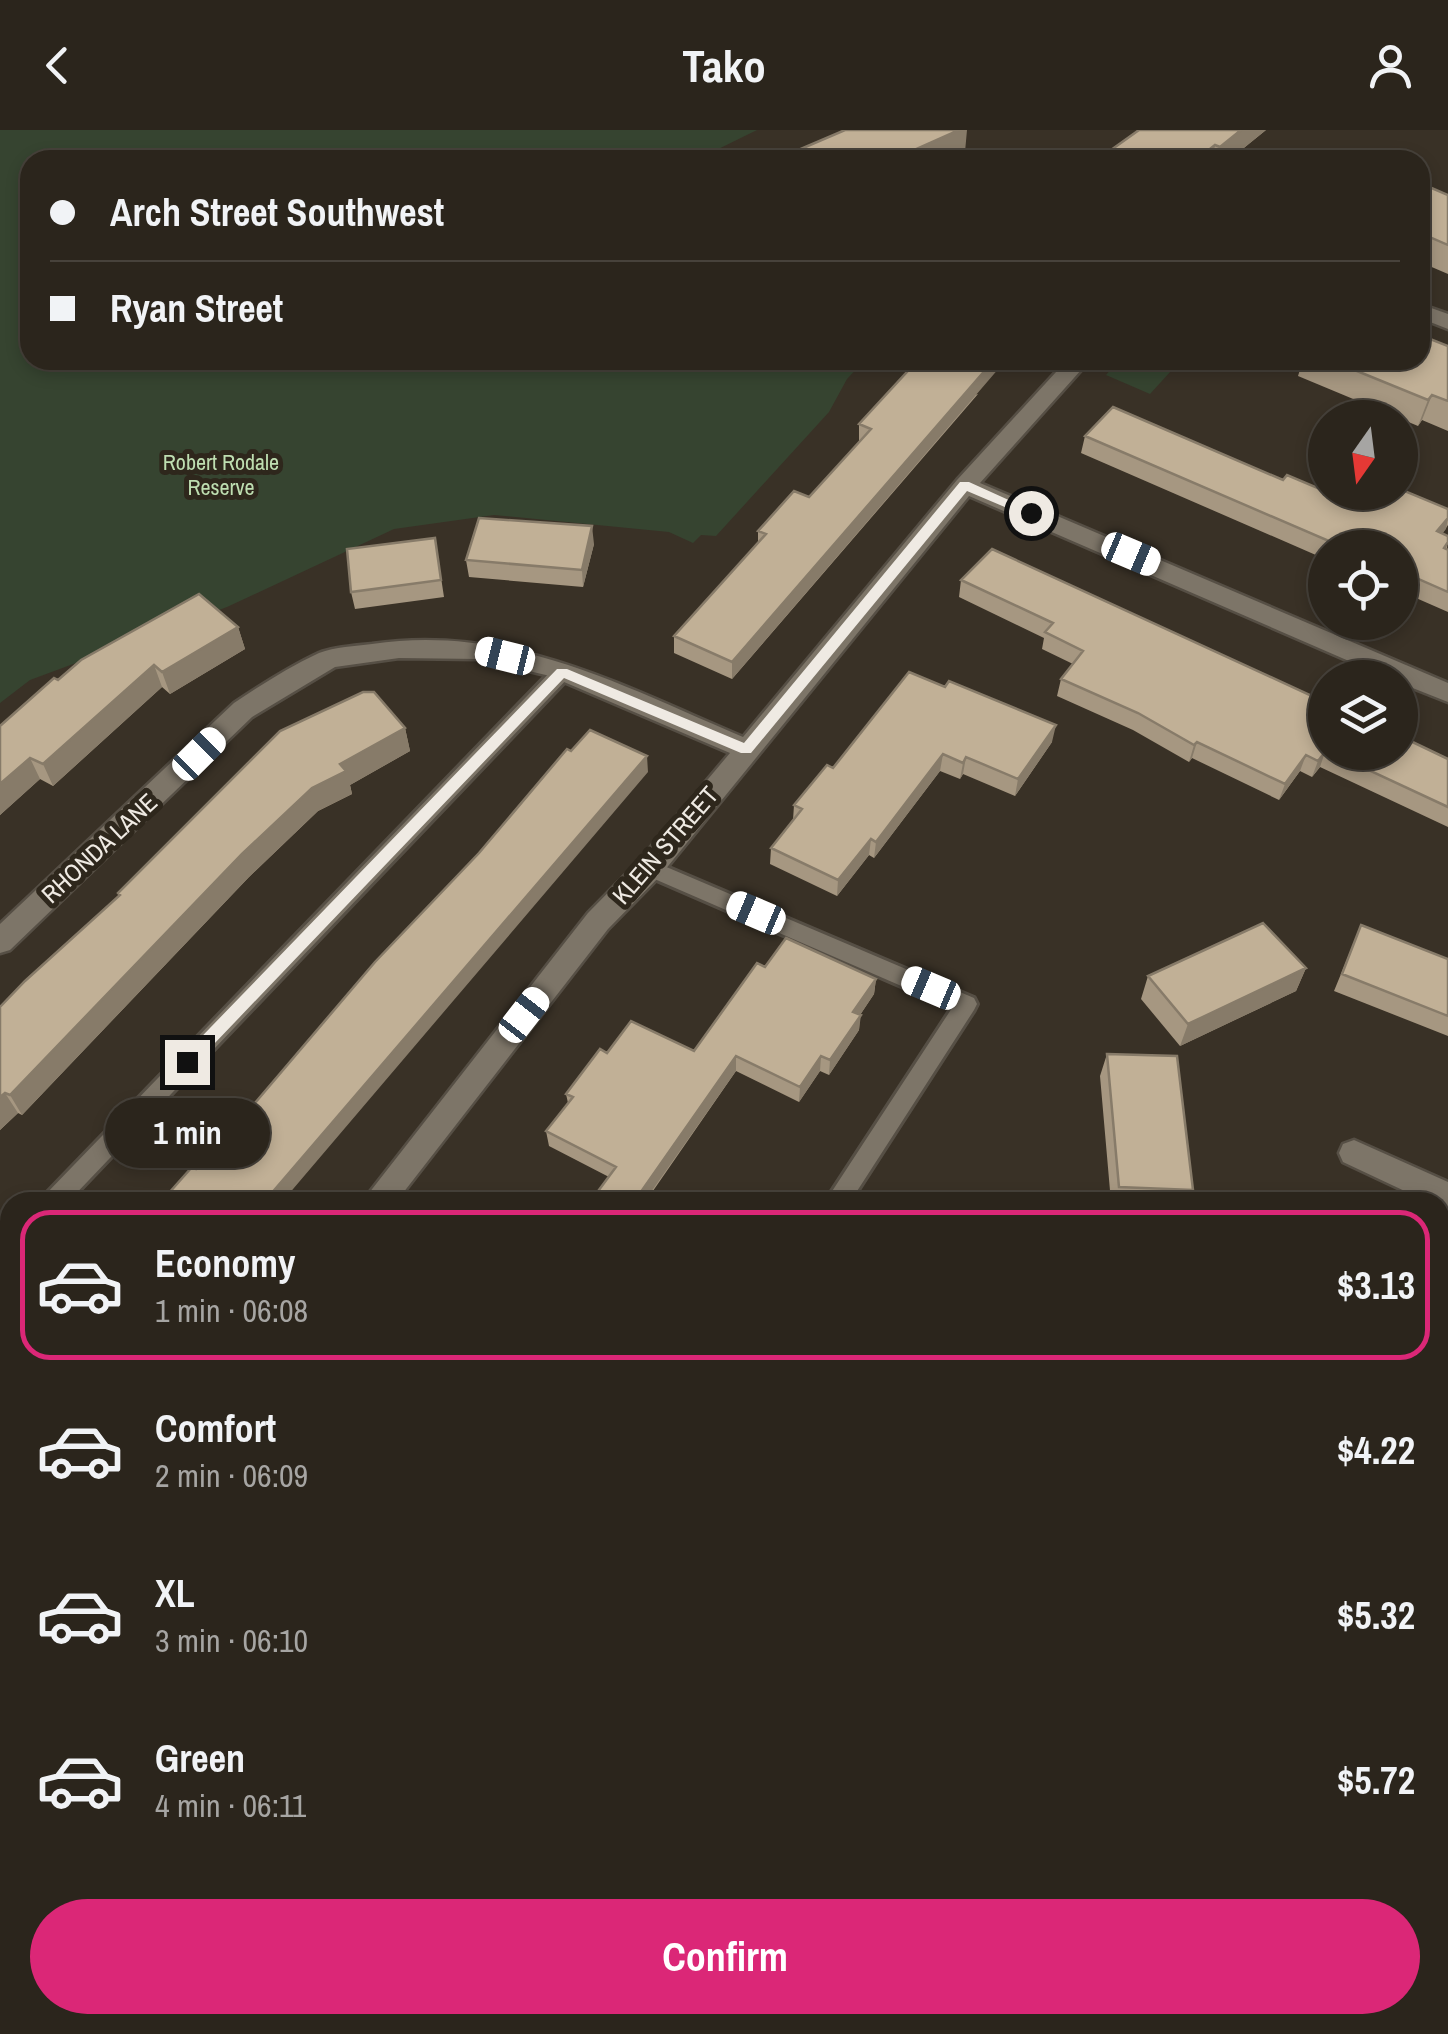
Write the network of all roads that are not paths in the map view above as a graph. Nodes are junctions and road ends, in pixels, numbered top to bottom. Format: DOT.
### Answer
graph roads {
  1 [pos="1071,370"];
  2 [pos="964,485"];
  3 [pos="562,672"];
  4 [pos="1448,693"];
  5 [pos="746,750"];
  6 [pos="650,868"];
  7 [pos="0,942"];
  8 [pos="1354,1153"];
  9 [pos="64,1192"];
  10 [pos="386,1192"];
  11 [pos="843,1192"];
  12 [pos="1437,1192"];
  1 -- 2 [label="street, KLEIN STREET"];
  2 -- 4 [label="street"];
  2 -- 5 [label="street, KLEIN STREET"];
  3 -- 5 [label="street, RHONDA LANE"];
  3 -- 7 [label="street, RHONDA LANE"];
  3 -- 9 [label="lane"];
  5 -- 6 [label="street, KLEIN STREET"];
  6 -- 10 [label="street, KLEIN STREET"];
  6 -- 11 [label="lane"];
  8 -- 12 [label="street"];
}
